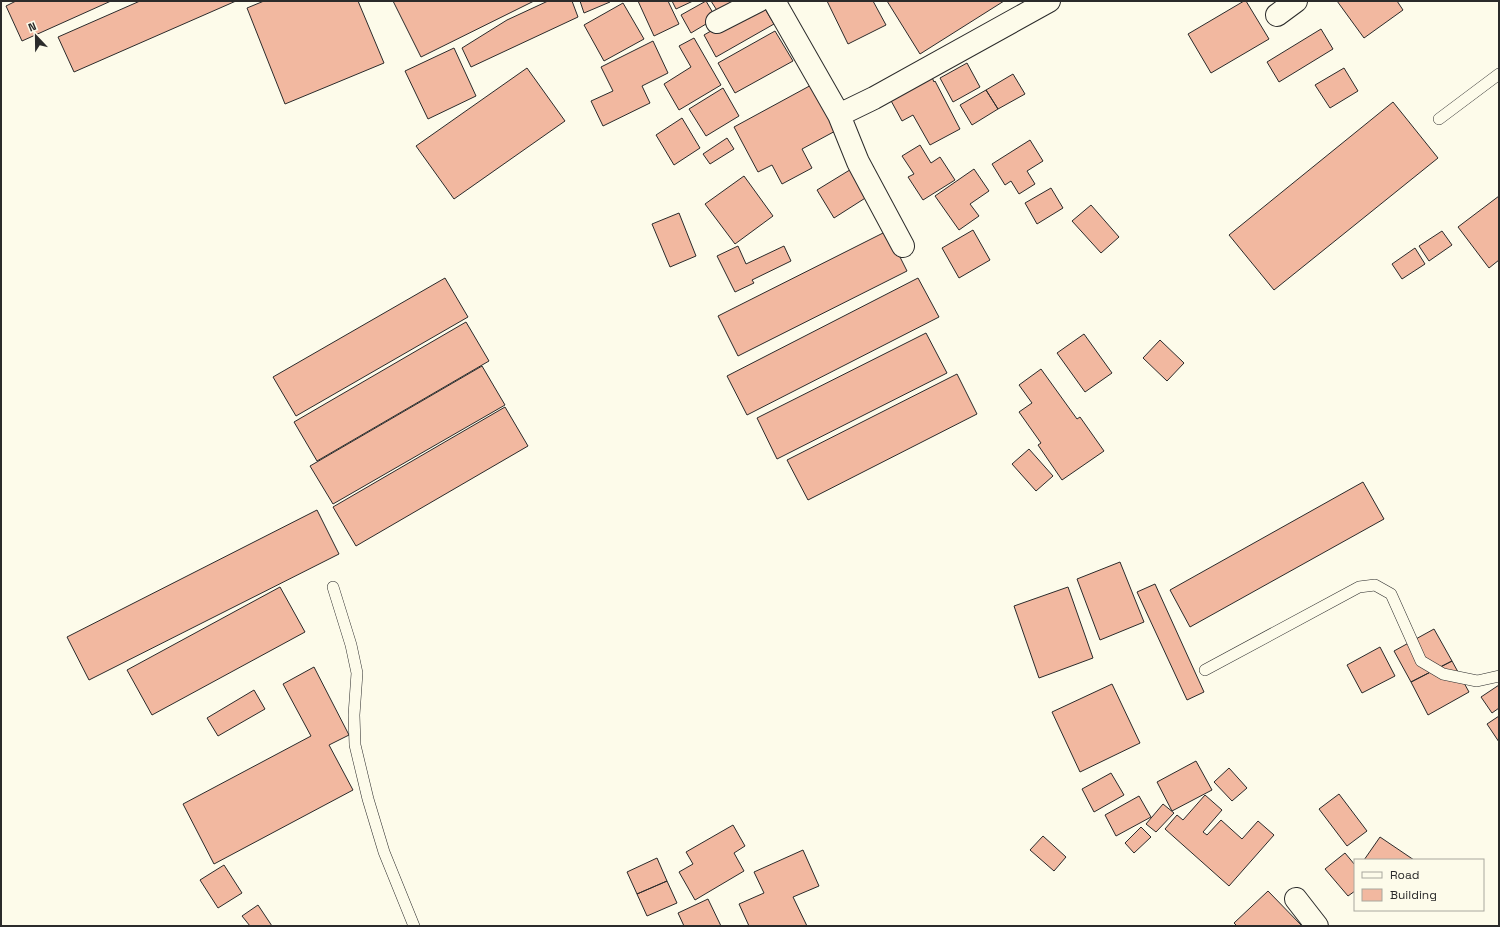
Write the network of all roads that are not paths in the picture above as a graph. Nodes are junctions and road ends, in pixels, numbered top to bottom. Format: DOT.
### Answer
graph roads {
  1 [pos="758,1"];
  2 [pos="774,1"];
  3 [pos="1049,1"];
  4 [pos="1296,1"];
  5 [pos="1277,15"];
  6 [pos="717,22"];
  7 [pos="1499,74"];
  8 [pos="839,115"];
  9 [pos="1439,119"];
  10 [pos="903,246"];
  11 [pos="333,587"];
  12 [pos="1205,670"];
  13 [pos="1499,676"];
  14 [pos="1296,900"];
  15 [pos="414,926"];
  16 [pos="1317,926"];
  1 -- 6 [label="street"];
  2 -- 8 [label="street"];
  3 -- 8 [label="street"];
  4 -- 5 [label="street"];
  7 -- 9 [label="lane"];
  8 -- 10 [label="street"];
  11 -- 15 [label="lane"];
  12 -- 13 [label="lane"];
  14 -- 16 [label="street"];
}
